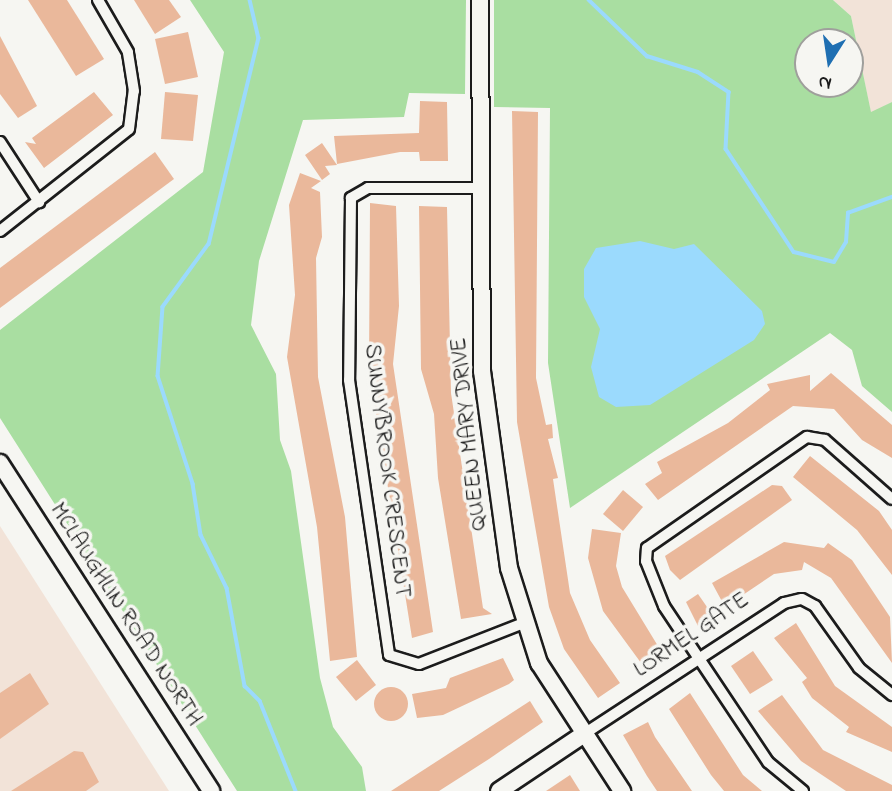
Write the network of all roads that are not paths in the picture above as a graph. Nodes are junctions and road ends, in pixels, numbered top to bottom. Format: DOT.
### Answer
graph roads {
  1 [pos="98,0"];
  2 [pos="480,0"];
  3 [pos="0,142"];
  4 [pos="480,188"];
  5 [pos="38,202"];
  6 [pos="0,231"];
  7 [pos="0,463"];
  8 [pos="892,499"];
  9 [pos="521,624"];
  10 [pos="699,660"];
  11 [pos="892,695"];
  12 [pos="584,734"];
  13 [pos="211,791"];
  14 [pos="499,791"];
  15 [pos="622,791"];
  16 [pos="803,791"];
  1 -- 5 [label="street"];
  2 -- 4 [label="street, QUEEN MARY DRIVE"];
  3 -- 5 [label="street"];
  4 -- 9 [label="street, QUEEN MARY DRIVE"];
  4 -- 9 [label="street, SUNNYBROOK CRESCENT"];
  5 -- 6 [label="street"];
  7 -- 13 [label="street, MCLAUGHLIN ROAD NORTH"];
  8 -- 10 [label="street"];
  9 -- 12 [label="street, QUEEN MARY DRIVE"];
  10 -- 11 [label="street, LORMEL GATE"];
  10 -- 12 [label="street, LORMEL GATE"];
  10 -- 16 [label="street"];
  12 -- 14 [label="street, LORMEL GATE"];
  12 -- 15 [label="street, QUEEN MARY DRIVE"];
}
